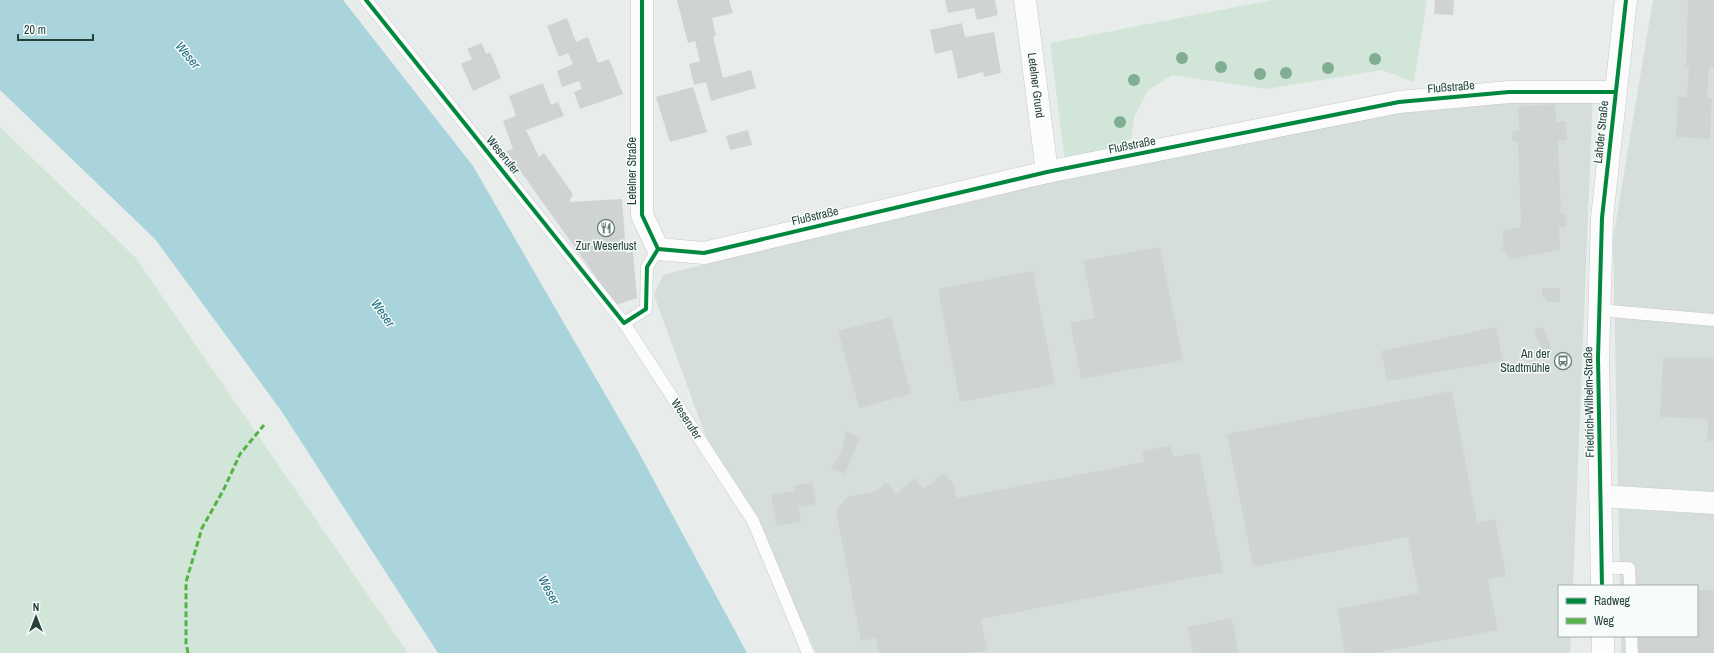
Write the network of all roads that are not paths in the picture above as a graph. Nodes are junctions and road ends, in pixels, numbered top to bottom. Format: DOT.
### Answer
graph roads {
  1 [pos="366,0"];
  2 [pos="642,0"];
  3 [pos="1025,0"];
  4 [pos="1626,0"];
  5 [pos="1615,92"];
  6 [pos="1047,172"];
  7 [pos="1602,218"];
  8 [pos="658,249"];
  9 [pos="1598,310"];
  10 [pos="1714,320"];
  11 [pos="624,323"];
  12 [pos="1600,496"];
  13 [pos="1714,503"];
  14 [pos="1602,577"];
  15 [pos="1630,585"];
  16 [pos="1603,637"];
  17 [pos="1631,637"];
  18 [pos="808,653"];
  19 [pos="1603,653"];
  20 [pos="1632,653"];
  1 -- 11 [label="lane, Weserufer"];
  2 -- 8 [label="street, Letelner Straße"];
  3 -- 6 [label="street, Letelner Grund"];
  4 -- 5 [label="street, Lahder Straße"];
  5 -- 6 [label="street, Flußstraße"];
  5 -- 7 [label="street, Lahder Straße"];
  6 -- 8 [label="street, Flußstraße"];
  7 -- 9 [label="street, Friedrich-Wilhelm-Straße"];
  8 -- 11 [label="lane"];
  9 -- 10 [label="lane"];
  9 -- 12 [label="street, Friedrich-Wilhelm-Straße"];
  11 -- 18 [label="lane, Weserufer"];
  12 -- 13 [label="street"];
  12 -- 14 [label="street, Friedrich-Wilhelm-Straße"];
  14 -- 15 [label="lane"];
  16 -- 19 [label="street"];
  17 -- 20 [label="lane"];
}
